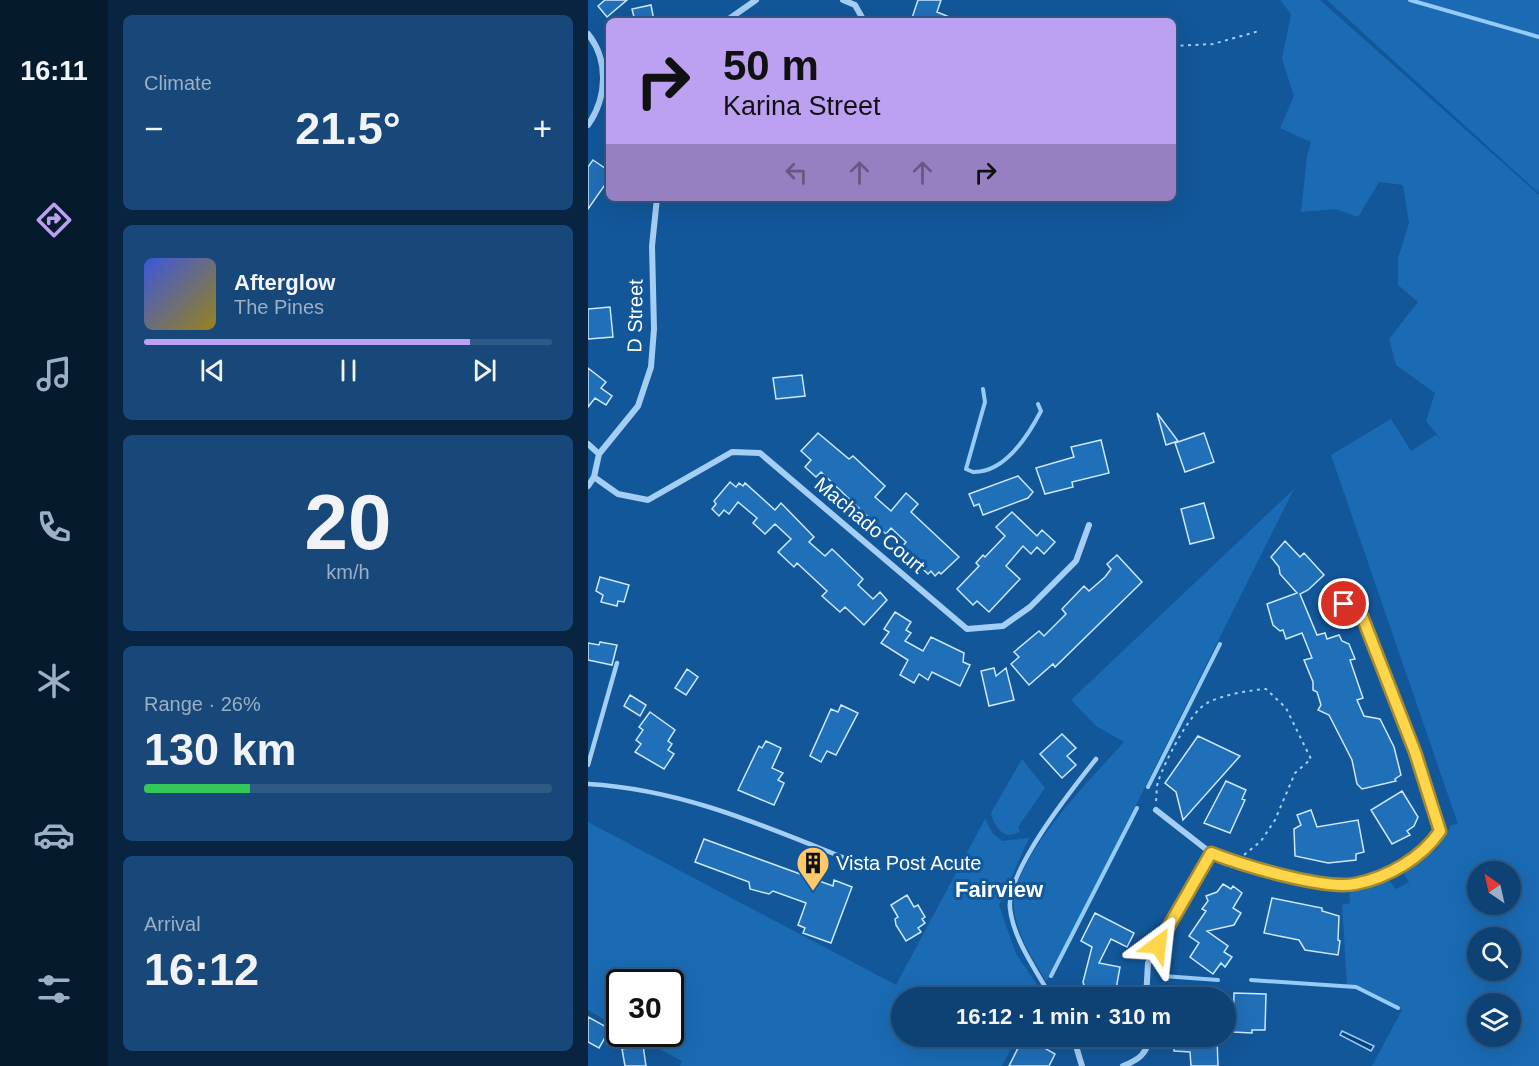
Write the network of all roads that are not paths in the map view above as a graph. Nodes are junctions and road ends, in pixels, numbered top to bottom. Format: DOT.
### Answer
graph roads {
  1 [pos="756,0"];
  2 [pos="843,0"];
  3 [pos="730,18"];
  4 [pos="862,18"];
  5 [pos="588,34"];
  6 [pos="588,125"];
  7 [pos="657,201"];
  8 [pos="588,444"];
  9 [pos="599,454"];
  10 [pos="594,477"];
  11 [pos="588,486"];
  12 [pos="1089,525"];
  13 [pos="1344,604"];
  14 [pos="617,663"];
  15 [pos="1096,759"];
  16 [pos="588,765"];
  17 [pos="588,784"];
  18 [pos="1156,810"];
  19 [pos="1211,853"];
  20 [pos="872,869"];
  21 [pos="1046,987"];
  22 [pos="1147,987"];
  23 [pos="1076,1047"];
  24 [pos="1147,1047"];
  25 [pos="1082,1066"];
  26 [pos="1123,1066"];
  1 -- 3 [label="street"];
  2 -- 4 [label="street"];
  5 -- 6 [label="street"];
  7 -- 9 [label="street, D Street"];
  8 -- 9 [label="street"];
  9 -- 10 [label="street"];
  10 -- 11 [label="street"];
  10 -- 12 [label="street, Machado Court"];
  13 -- 19 [label="street"];
  14 -- 16 [label="lane"];
  15 -- 21 [label="lane"];
  17 -- 20 [label="lane"];
  18 -- 19 [label="street"];
  19 -- 22 [label="street"];
  23 -- 25 [label="street"];
  24 -- 26 [label="street"];
}
